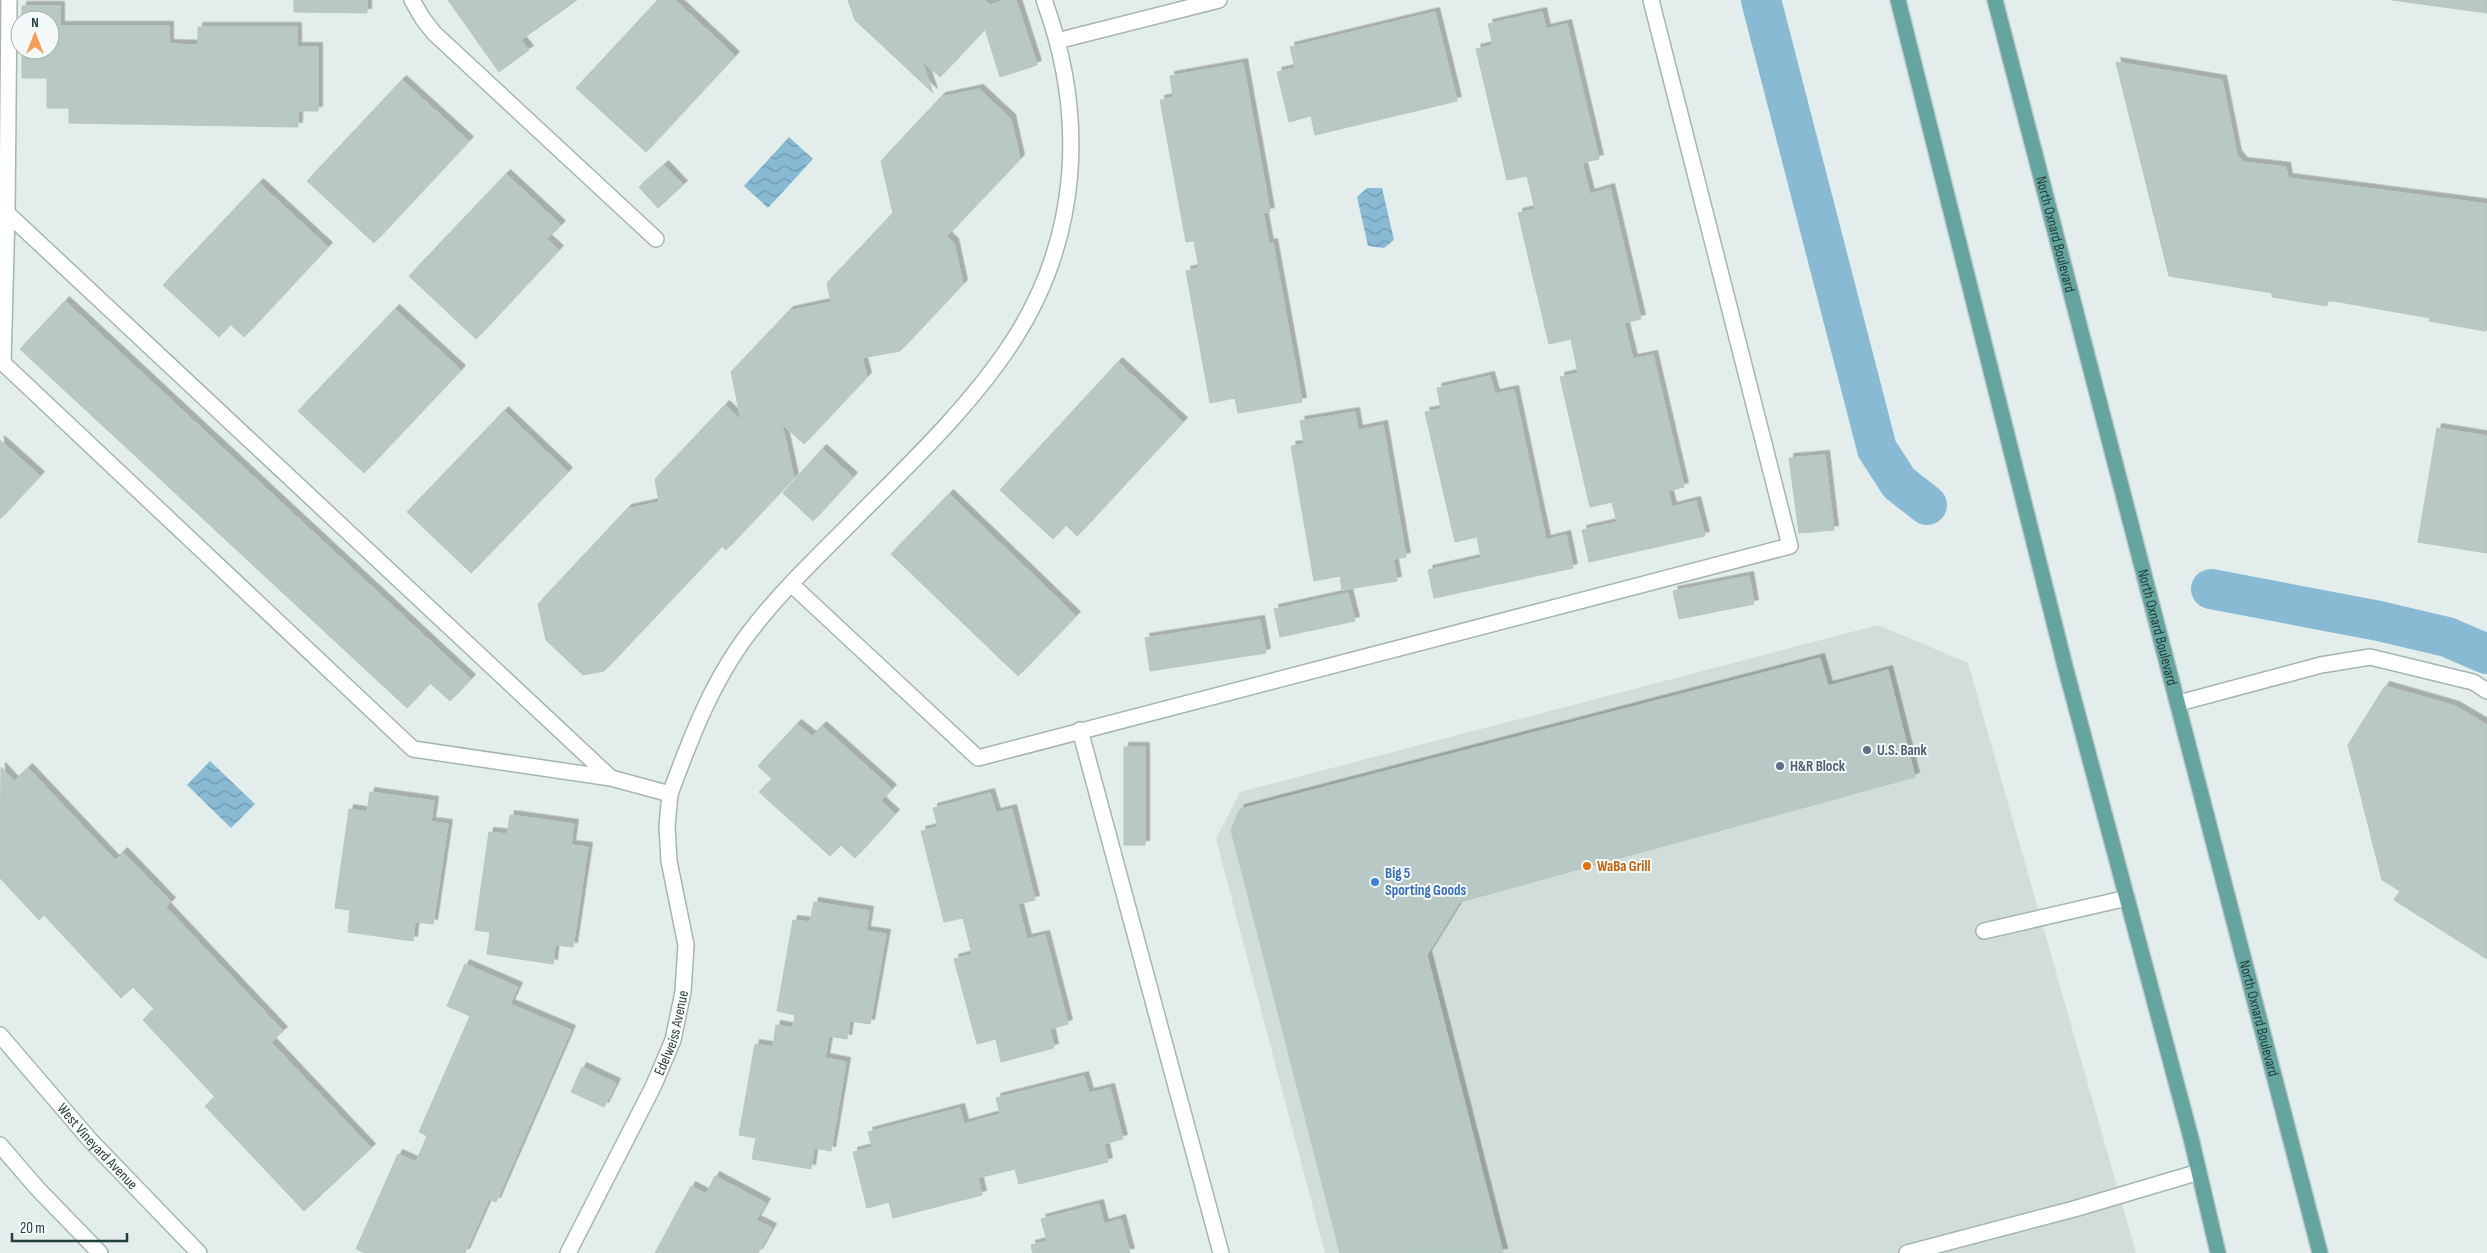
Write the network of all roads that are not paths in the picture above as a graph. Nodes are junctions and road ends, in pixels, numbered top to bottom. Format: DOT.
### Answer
graph roads {
  1 [pos="9,0"];
  2 [pos="412,0"];
  3 [pos="1044,0"];
  4 [pos="1219,0"];
  5 [pos="1651,0"];
  6 [pos="1898,0"];
  7 [pos="1995,0"];
  8 [pos="1057,42"];
  9 [pos="7,213"];
  10 [pos="656,239"];
  11 [pos="791,584"];
  12 [pos="2487,691"];
  13 [pos="2179,703"];
  14 [pos="1080,730"];
  15 [pos="611,778"];
  16 [pos="670,794"];
  17 [pos="2127,898"];
  18 [pos="1984,930"];
  19 [pos="0,1035"];
  20 [pos="0,1146"];
  21 [pos="2199,1172"];
  22 [pos="100,1253"];
  23 [pos="199,1253"];
  24 [pos="568,1253"];
  25 [pos="1221,1253"];
  26 [pos="1907,1253"];
  27 [pos="2218,1253"];
  28 [pos="2320,1253"];
  1 -- 9 [label="street"];
  2 -- 10 [label="street"];
  3 -- 8 [label="street, Edelweiss Avenue"];
  4 -- 8 [label="street"];
  5 -- 14 [label="street"];
  6 -- 17 [label="main road"];
  7 -- 13 [label="main road, North Oxnard Boulevard"];
  8 -- 11 [label="street, Edelweiss Avenue"];
  9 -- 15 [label="street"];
  9 -- 15 [label="street"];
  11 -- 14 [label="street"];
  11 -- 16 [label="street, Edelweiss Avenue"];
  12 -- 13 [label="street"];
  13 -- 28 [label="main road, North Oxnard Boulevard"];
  14 -- 25 [label="street"];
  15 -- 16 [label="street"];
  16 -- 24 [label="street, Edelweiss Avenue"];
  17 -- 18 [label="street"];
  17 -- 21 [label="main road"];
  19 -- 23 [label="street, West Vineyard Avenue"];
  20 -- 22 [label="street"];
  21 -- 26 [label="street"];
  21 -- 27 [label="main road"];
}
